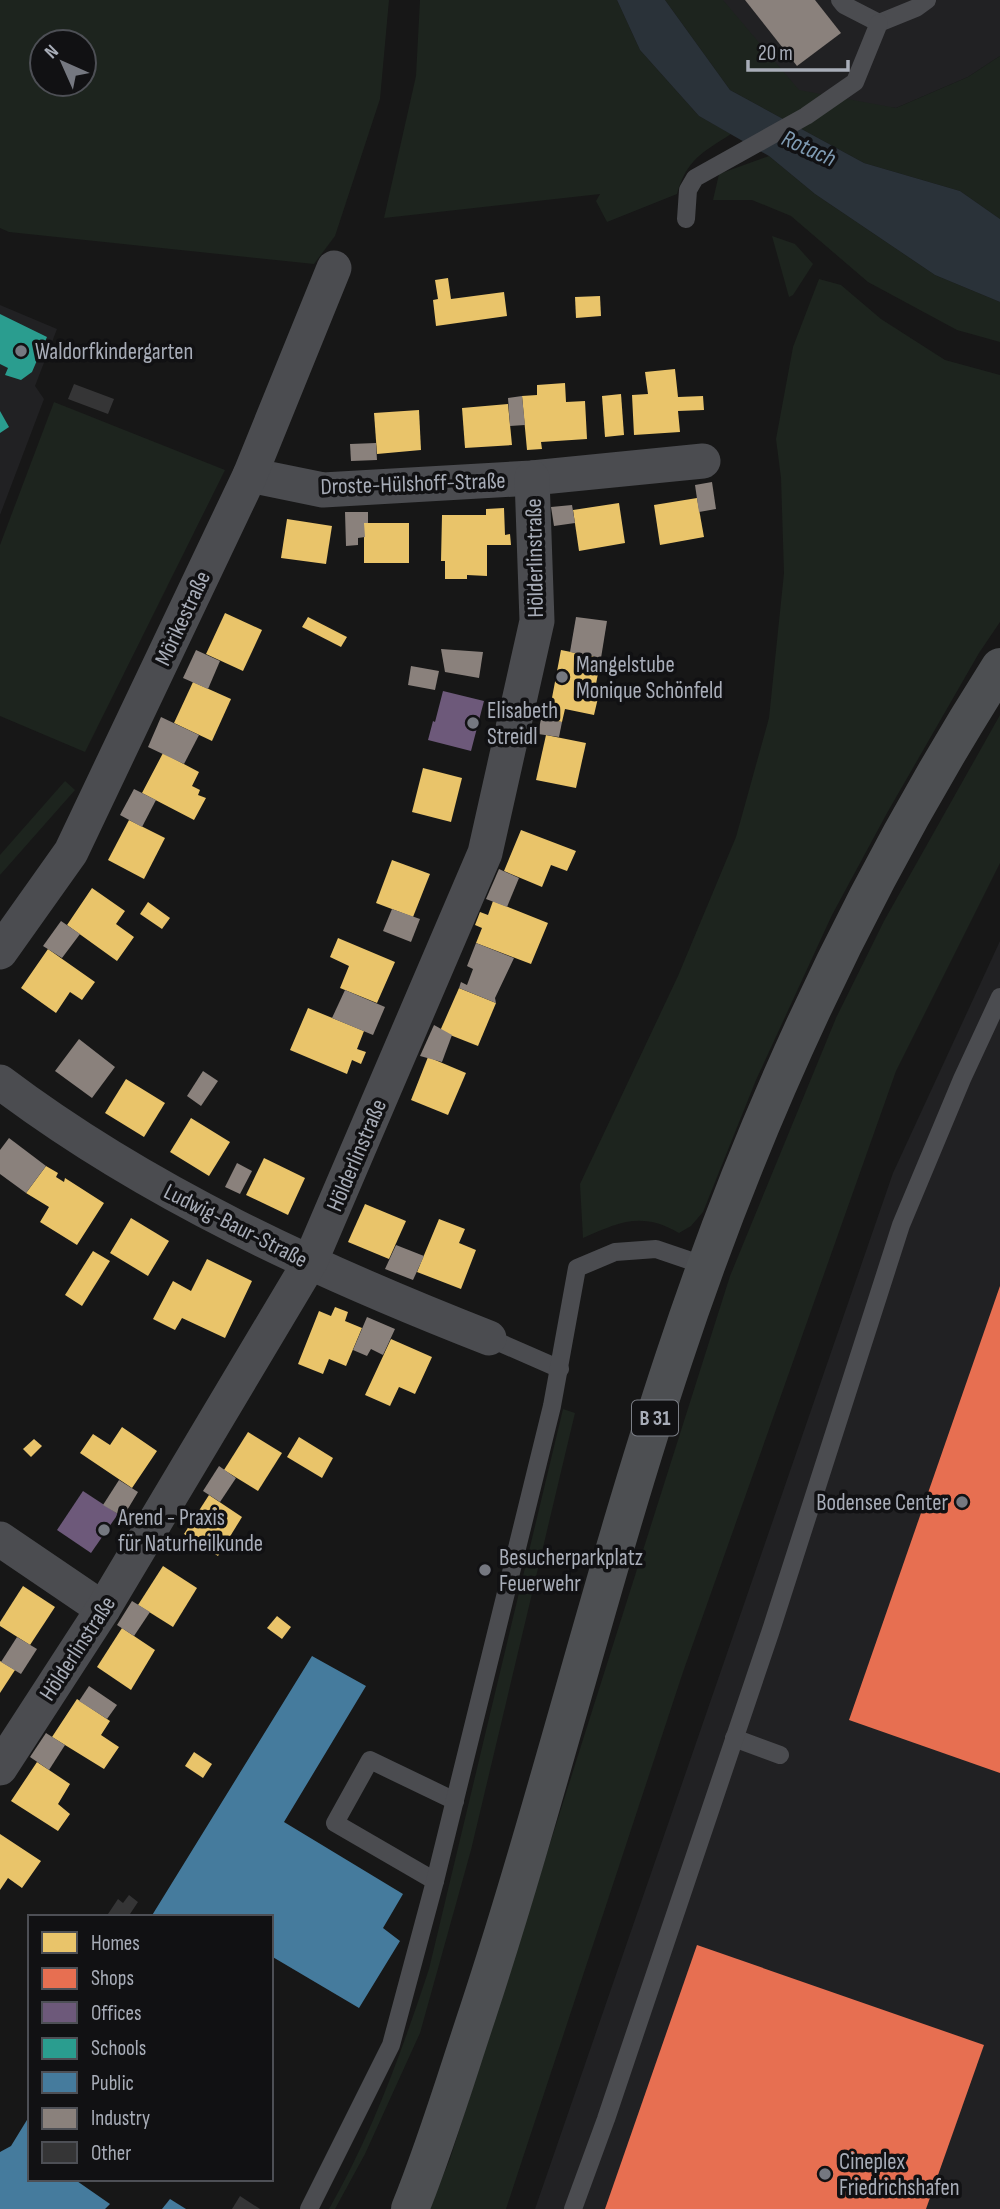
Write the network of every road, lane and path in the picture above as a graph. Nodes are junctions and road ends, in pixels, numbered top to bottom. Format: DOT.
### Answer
graph roads {
  1 [pos="840,0"];
  2 [pos="927,0"];
  3 [pos="879,23"];
  4 [pos="686,219"];
  5 [pos="334,268"];
  6 [pos="703,461"];
  7 [pos="250,475"];
  8 [pos="532,478"];
  9 [pos="1000,667"];
  10 [pos="0,952"];
  11 [pos="998,1006"];
  12 [pos="0,1082"];
  13 [pos="310,1262"];
  14 [pos="706,1266"];
  15 [pos="489,1338"];
  16 [pos="560,1369"];
  17 [pos="0,1539"];
  18 [pos="103,1609"];
  19 [pos="734,1738"];
  20 [pos="780,1755"];
  21 [pos="0,1768"];
  22 [pos="454,1801"];
  23 [pos="435,1881"];
  24 [pos="309,2209"];
  25 [pos="410,2209"];
  26 [pos="573,2209"];
  1 -- 3 [label="lane"];
  2 -- 3 [label="lane"];
  3 -- 4 [label="lane"];
  5 -- 7 [label="street, Mörikestraße"];
  6 -- 8 [label="street, Droste-Hülshoff-Straße"];
  7 -- 8 [label="street, Droste-Hülshoff-Straße"];
  7 -- 10 [label="street, Mörikestraße"];
  8 -- 13 [label="street, Hölderlinstraße"];
  9 -- 14 [label="main road, B 31"];
  11 -- 19 [label="lane"];
  12 -- 13 [label="street, Ludwig-Baur-Straße"];
  13 -- 15 [label="street, Ludwig-Baur-Straße"];
  13 -- 18 [label="street, Hölderlinstraße"];
  14 -- 16 [label="lane"];
  14 -- 25 [label="main road, B 31"];
  15 -- 16 [label="lane"];
  16 -- 22 [label="lane"];
  17 -- 18 [label="street"];
  18 -- 21 [label="street, Hölderlinstraße"];
  19 -- 20 [label="lane"];
  19 -- 26 [label="lane"];
  22 -- 23 [label="lane"];
  22 -- 23 [label="lane"];
  23 -- 24 [label="lane"];
}
